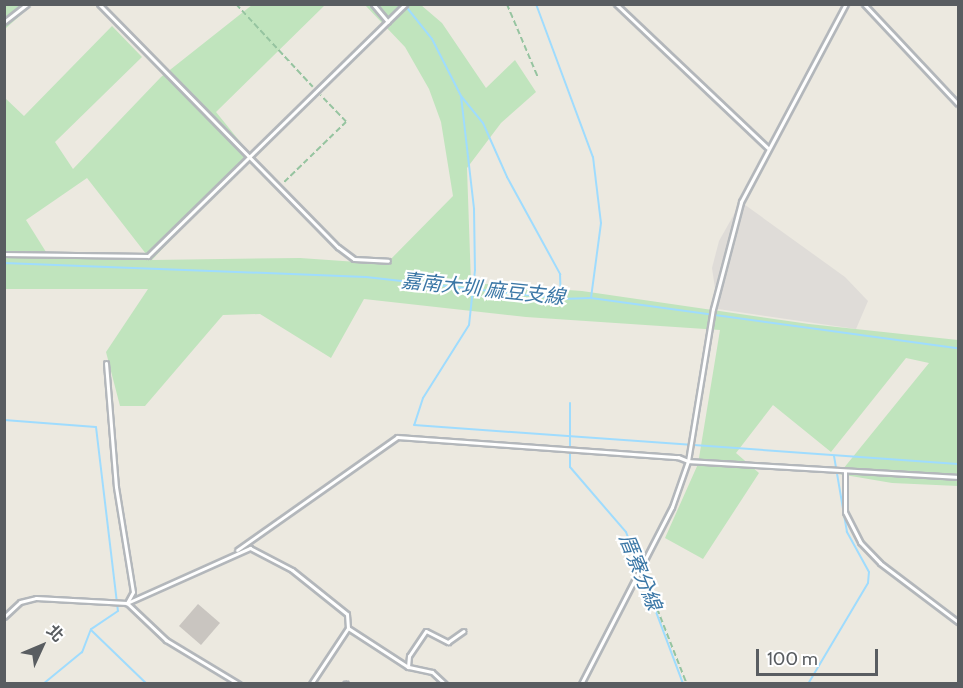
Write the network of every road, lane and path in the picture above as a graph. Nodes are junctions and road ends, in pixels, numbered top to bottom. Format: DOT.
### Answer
graph roads {
  1 [pos="27,4"];
  2 [pos="99,4"];
  3 [pos="236,4"];
  4 [pos="373,4"];
  5 [pos="405,4"];
  6 [pos="507,4"];
  7 [pos="616,4"];
  8 [pos="846,4"];
  9 [pos="864,4"];
  10 [pos="4,22"];
  11 [pos="388,22"];
  12 [pos="538,77"];
  13 [pos="317,92"];
  14 [pos="958,104"];
  15 [pos="768,148"];
  16 [pos="250,157"];
  17 [pos="279,187"];
  18 [pos="4,254"];
  19 [pos="388,261"];
  20 [pos="106,363"];
  21 [pos="688,461"];
  22 [pos="845,470"];
  23 [pos="958,477"];
  24 [pos="237,550"];
  25 [pos="641,568"];
  26 [pos="127,603"];
  27 [pos="4,617"];
  28 [pos="958,622"];
  29 [pos="348,628"];
  30 [pos="464,631"];
  31 [pos="408,667"];
  32 [pos="239,684"];
  33 [pos="311,684"];
  34 [pos="445,684"];
  35 [pos="580,684"];
  36 [pos="687,684"];
  1 -- 10 [label="lane"];
  2 -- 16 [label="lane"];
  3 -- 13 [label="path"];
  4 -- 11 [label="lane"];
  5 -- 11 [label="lane"];
  6 -- 12 [label="path"];
  7 -- 15 [label="lane"];
  8 -- 15 [label="lane"];
  9 -- 14 [label="lane"];
  11 -- 13 [label="lane"];
  13 -- 16 [label="lane"];
  13 -- 17 [label="path"];
  15 -- 21 [label="lane"];
  16 -- 17 [label="lane"];
  16 -- 18 [label="lane"];
  17 -- 19 [label="lane"];
  20 -- 26 [label="lane"];
  21 -- 22 [label="lane"];
  21 -- 24 [label="lane"];
  21 -- 25 [label="lane"];
  22 -- 23 [label="lane"];
  22 -- 28 [label="lane"];
  24 -- 26 [label="lane"];
  24 -- 29 [label="lane"];
  25 -- 35 [label="lane"];
  25 -- 36 [label="path"];
  26 -- 27 [label="lane"];
  26 -- 32 [label="lane"];
  29 -- 31 [label="lane"];
  29 -- 33 [label="lane"];
  30 -- 31 [label="lane"];
  31 -- 34 [label="lane"];
}
